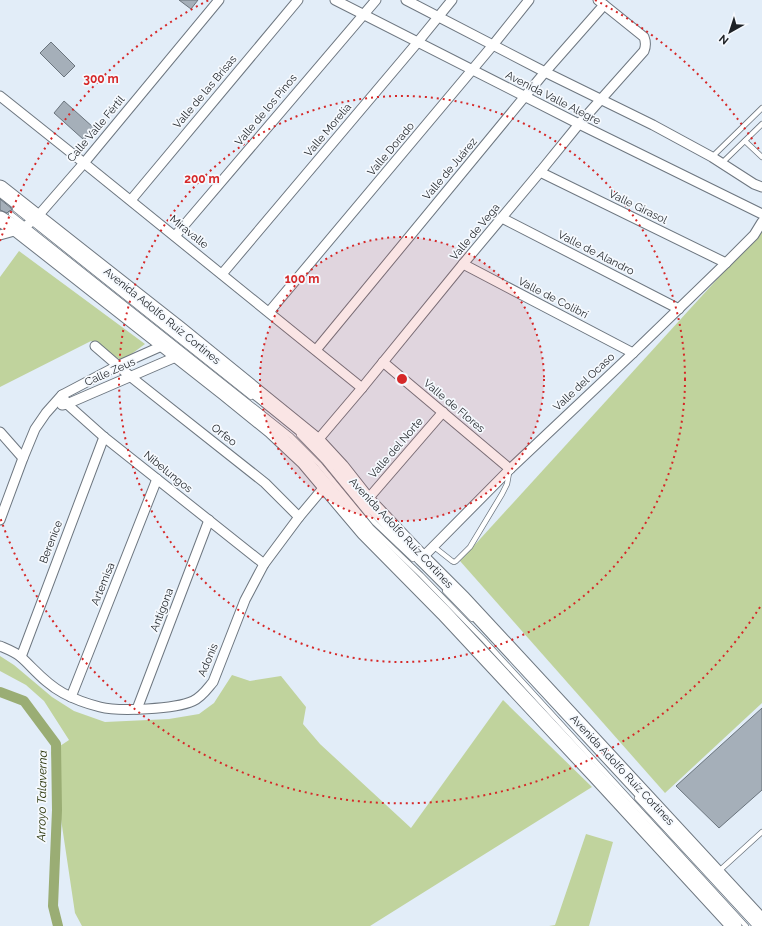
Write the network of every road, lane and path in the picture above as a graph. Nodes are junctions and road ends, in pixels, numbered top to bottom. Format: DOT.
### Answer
graph roads {
  1 [pos="219,0"];
  2 [pos="298,0"];
  3 [pos="335,0"];
  4 [pos="376,0"];
  5 [pos="406,0"];
  6 [pos="452,0"];
  7 [pos="529,0"];
  8 [pos="601,3"];
  9 [pos="363,15"];
  10 [pos="438,17"];
  11 [pos="417,43"];
  12 [pos="493,45"];
  13 [pos="472,70"];
  14 [pos="545,72"];
  15 [pos="0,96"];
  16 [pos="525,97"];
  17 [pos="601,99"];
  18 [pos="762,108"];
  19 [pos="579,124"];
  20 [pos="762,124"];
  21 [pos="745,140"];
  22 [pos="712,157"];
  23 [pos="762,157"];
  24 [pos="84,162"];
  25 [pos="722,163"];
  26 [pos="540,172"];
  27 [pos="762,187"];
  28 [pos="0,188"];
  29 [pos="130,200"];
  30 [pos="15,210"];
  31 [pos="762,214"];
  32 [pos="5,217"];
  33 [pos="502,218"];
  34 [pos="762,222"];
  35 [pos="28,224"];
  36 [pos="0,235"];
  37 [pos="176,236"];
  38 [pos="726,263"];
  39 [pos="463,264"];
  40 [pos="222,274"];
  41 [pos="678,309"];
  42 [pos="269,312"];
  43 [pos="164,345"];
  44 [pos="95,346"];
  45 [pos="316,350"];
  46 [pos="633,353"];
  47 [pos="178,356"];
  48 [pos="383,362"];
  49 [pos="117,366"];
  50 [pos="131,377"];
  51 [pos="362,388"];
  52 [pos="62,395"];
  53 [pos="255,400"];
  54 [pos="67,404"];
  55 [pos="51,407"];
  56 [pos="443,412"];
  57 [pos="292,430"];
  58 [pos="0,432"];
  59 [pos="104,437"];
  60 [pos="317,440"];
  61 [pos="23,458"];
  62 [pos="510,469"];
  63 [pos="157,479"];
  64 [pos="325,486"];
  65 [pos="366,500"];
  66 [pos="299,517"];
  67 [pos="0,520"];
  68 [pos="208,520"];
  69 [pos="433,546"];
  70 [pos="419,560"];
  71 [pos="264,564"];
  72 [pos="444,590"];
  73 [pos="476,624"];
  74 [pos="0,646"];
  75 [pos="21,657"];
  76 [pos="71,697"];
  77 [pos="138,709"];
  78 [pos="631,792"];
  79 [pos="762,832"];
  80 [pos="717,873"];
  81 [pos="762,922"];
  82 [pos="734,926"];
  83 [pos="746,926"];
  84 [pos="755,926"];
  1 -- 24 [label="street, Calle Valle Fértil"];
  2 -- 29 [label="street, Valle de las Brisas"];
  3 -- 9 [label="street, Avenida Valle Alegre"];
  4 -- 9 [label="street, Valle de los Pinos"];
  5 -- 10 [label="street, Avenida Valle Alegre"];
  6 -- 10 [label="street, Valle Morelia"];
  7 -- 12 [label="street, Valle Dorado"];
  8 -- 14 [label="street, Valle de Juárez"];
  8 -- 17 [label="street, Valle de Vega"];
  9 -- 11 [label="street, Avenida Valle Alegre"];
  9 -- 37 [label="street, Valle de los Pinos"];
  10 -- 11 [label="street, Valle Morelia"];
  10 -- 12 [label="street, Avenida Valle Alegre"];
  11 -- 13 [label="street, Avenida Valle Alegre"];
  11 -- 40 [label="street, Valle Morelia"];
  12 -- 13 [label="street, Valle Dorado"];
  12 -- 14 [label="street, Avenida Valle Alegre"];
  13 -- 16 [label="street, Avenida Valle Alegre"];
  13 -- 42 [label="street, Valle Dorado"];
  14 -- 16 [label="street, Valle de Juárez"];
  14 -- 17 [label="street, Avenida Valle Alegre"];
  15 -- 24 [label="street, Miravalle"];
  16 -- 19 [label="street, Avenida Valle Alegre"];
  16 -- 45 [label="street, Valle de Juárez"];
  17 -- 19 [label="street, Valle de Vega"];
  17 -- 22 [label="street, Avenida Valle Alegre"];
  18 -- 22 [label="lane"];
  19 -- 26 [label="street, Valle de Vega"];
  19 -- 31 [label="street, Avenida Valle Alegre"];
  20 -- 21 [label="lane"];
  21 -- 23 [label="lane"];
  21 -- 25 [label="lane"];
  22 -- 25 [label="street, Avenida Valle Alegre"];
  24 -- 29 [label="street, Miravalle"];
  24 -- 35 [label="street, Calle Valle Fértil"];
  25 -- 27 [label="street, Avenida Valle Alegre"];
  26 -- 33 [label="street, Valle de Vega"];
  26 -- 38 [label="street, Valle Girasol"];
  28 -- 35 [label="main road, Avenida Adolfo Ruíz Cortines"];
  29 -- 37 [label="street, Miravalle"];
  30 -- 35 [label="lane"];
  32 -- 35 [label="main road, Avenida Adolfo Ruíz Cortines"];
  33 -- 39 [label="street, Valle de Vega"];
  33 -- 41 [label="street, Valle de Alandro"];
  34 -- 38 [label="street, Valle del Ocaso"];
  35 -- 36 [label="street"];
  35 -- 43 [label="main road, Avenida Adolfo Ruíz Cortines"];
  35 -- 53 [label="lane"];
  35 -- 60 [label="main road, Avenida Adolfo Ruíz Cortines"];
  35 -- 83 [label="lane"];
  37 -- 40 [label="street, Miravalle"];
  38 -- 41 [label="street, Valle del Ocaso"];
  39 -- 46 [label="street, Valle de Colibrí"];
  39 -- 48 [label="street, Valle de Vega"];
  40 -- 42 [label="street, Miravalle"];
  41 -- 46 [label="street, Valle del Ocaso"];
  42 -- 45 [label="street, Miravalle"];
  43 -- 47 [label="main road, Avenida Adolfo Ruíz Cortines"];
  43 -- 49 [label="street, Calle Zeus"];
  44 -- 49 [label="street, Orfeo"];
  45 -- 51 [label="street, Miravalle"];
  46 -- 62 [label="street, Valle del Ocaso"];
  47 -- 50 [label="street, Calle Zeus"];
  47 -- 64 [label="main road, Avenida Adolfo Ruíz Cortines"];
  48 -- 51 [label="street, Valle de Vega"];
  48 -- 56 [label="street, Valle de Flores"];
  49 -- 50 [label="street, Orfeo"];
  49 -- 52 [label="street, Calle Zeus"];
  50 -- 54 [label="street, Calle Zeus"];
  50 -- 66 [label="street, Orfeo"];
  51 -- 60 [label="street, Valle de Vega"];
  52 -- 54 [label="street, Nibelungos"];
  52 -- 55 [label="street, Calle Zeus"];
  54 -- 55 [label="street, Calle Zeus"];
  54 -- 59 [label="street, Nibelungos"];
  55 -- 61 [label="street, Calle Zeus"];
  56 -- 62 [label="street, Valle de Flores"];
  56 -- 65 [label="street, Valle del Norte"];
  57 -- 70 [label="lane"];
  58 -- 61 [label="street"];
  59 -- 63 [label="street, Nibelungos"];
  59 -- 75 [label="street, Berenice"];
  60 -- 65 [label="main road, Avenida Adolfo Ruíz Cortines"];
  61 -- 67 [label="street, Calle Zeus"];
  62 -- 69 [label="street, Valle del Ocaso"];
  62 -- 69 [label="lane"];
  63 -- 68 [label="street, Nibelungos"];
  63 -- 76 [label="street, Artemisa"];
  64 -- 66 [label="street, Adonis"];
  64 -- 82 [label="main road, Avenida Adolfo Ruíz Cortines"];
  65 -- 70 [label="main road, Avenida Adolfo Ruíz Cortines"];
  66 -- 71 [label="street, Adonis"];
  68 -- 71 [label="street, Nibelungos"];
  68 -- 77 [label="street, Antígona"];
  69 -- 70 [label="street, Valle del Ocaso"];
  70 -- 80 [label="main road, Avenida Adolfo Ruíz Cortines"];
  71 -- 77 [label="street, Adonis"];
  72 -- 73 [label="lane"];
  74 -- 75 [label="street, Adonis"];
  75 -- 76 [label="street, Adonis"];
  76 -- 77 [label="street, Adonis"];
  78 -- 84 [label="lane"];
  79 -- 80 [label="lane"];
  80 -- 81 [label="main road, Avenida Adolfo Ruíz Cortines"];
}
